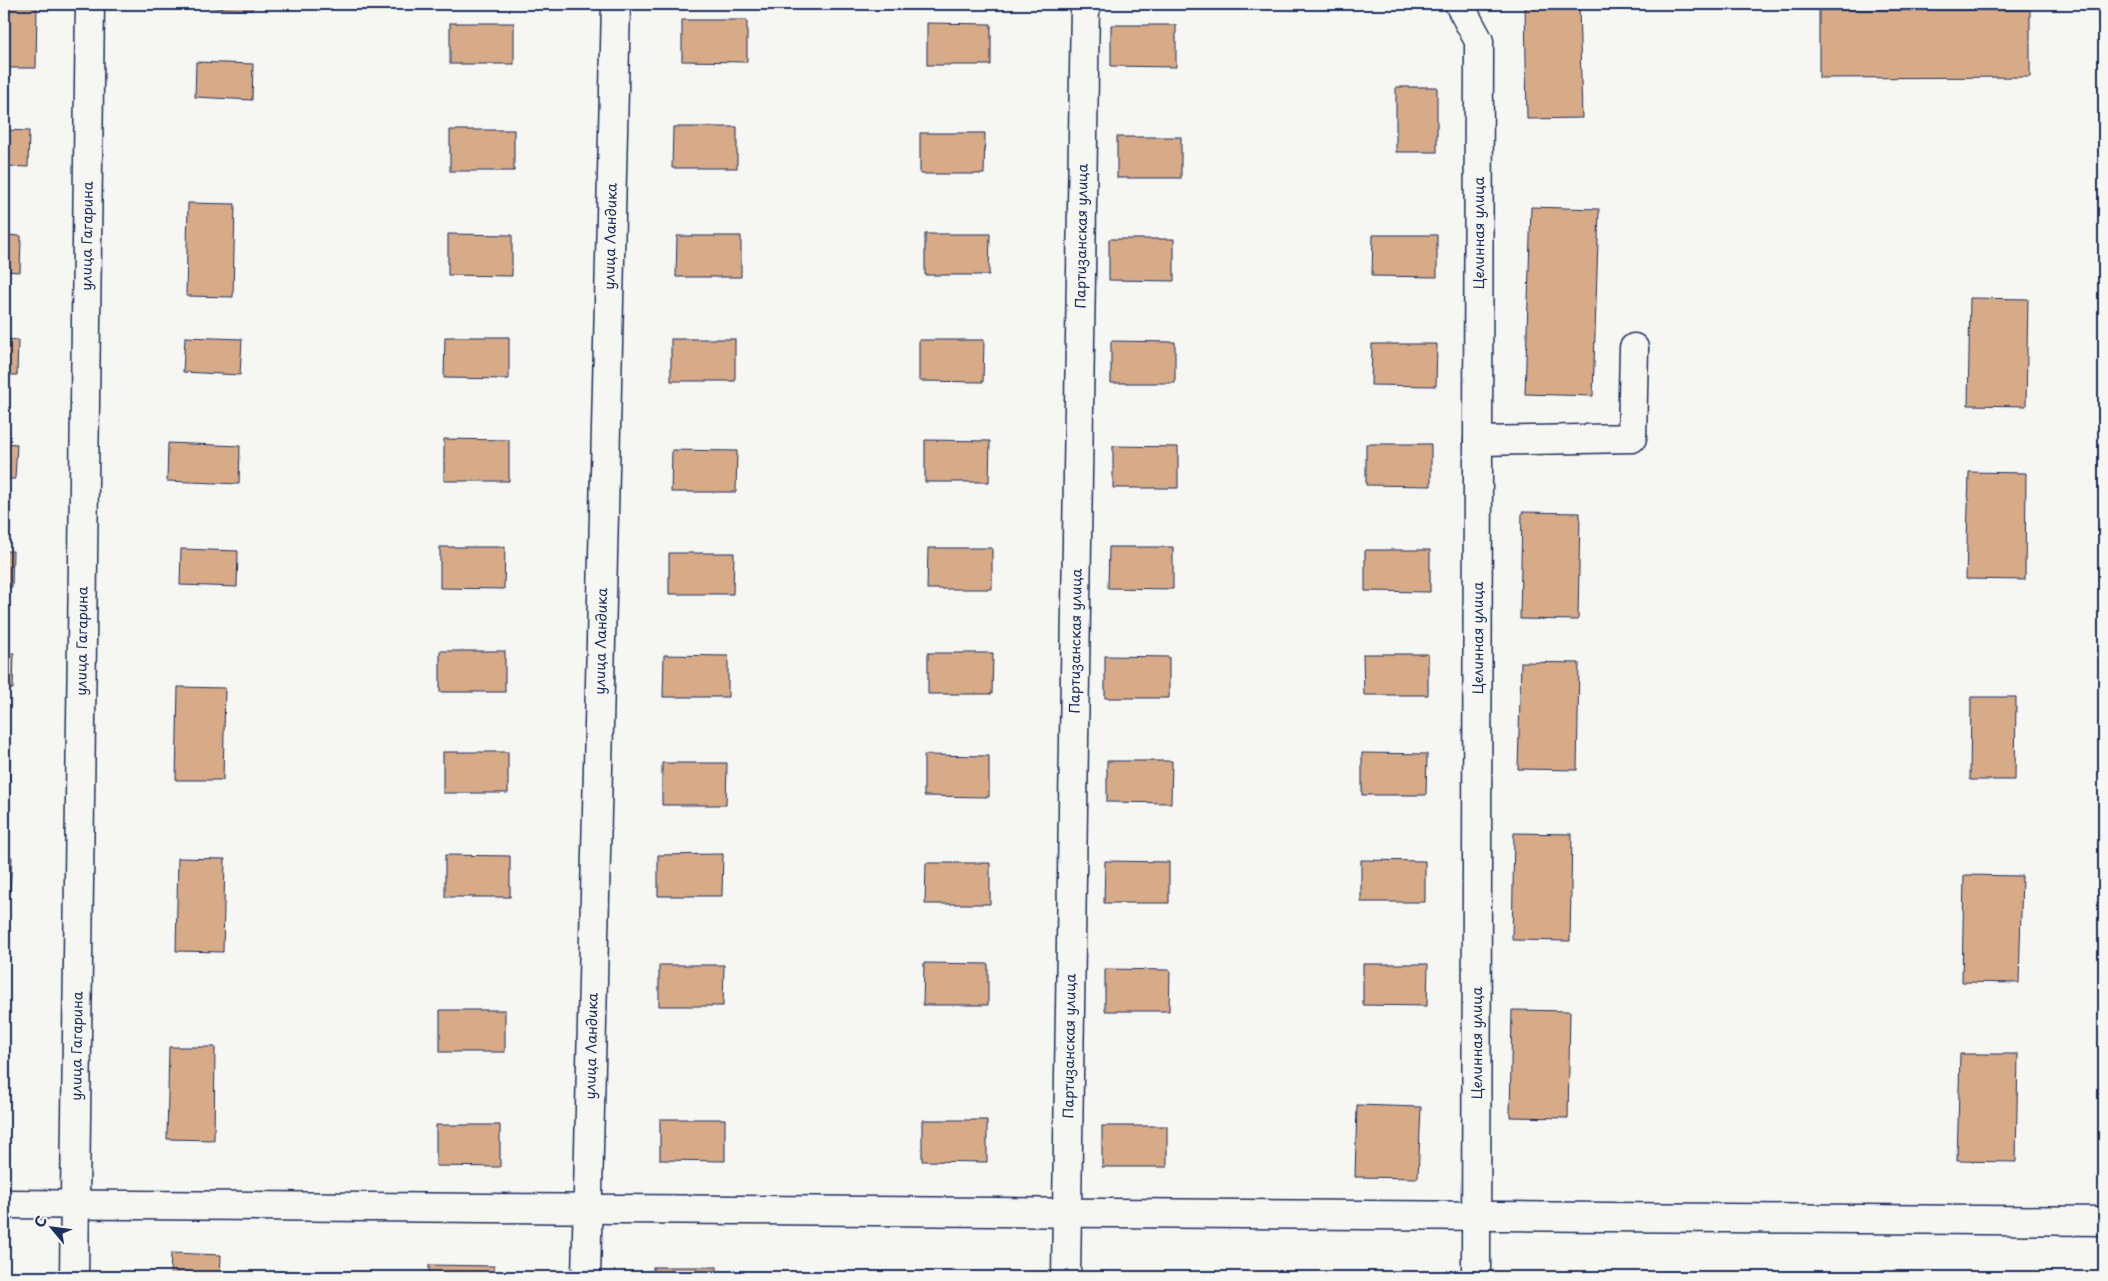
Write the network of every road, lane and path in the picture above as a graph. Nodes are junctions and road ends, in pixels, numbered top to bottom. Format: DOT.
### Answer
graph roads {
  1 [pos="90,4"];
  2 [pos="616,4"];
  3 [pos="1085,4"];
  4 [pos="1459,4"];
  5 [pos="1634,348"];
  6 [pos="1478,442"];
  7 [pos="4,1204"];
  8 [pos="75,1204"];
  9 [pos="588,1208"];
  10 [pos="1067,1212"];
  11 [pos="1476,1216"];
  12 [pos="2104,1221"];
  13 [pos="74,1277"];
  14 [pos="586,1277"];
  15 [pos="1066,1277"];
  16 [pos="1476,1277"];
  1 -- 8 [label="street, улица Гагарина"];
  2 -- 9 [label="street, улица Ландика"];
  3 -- 10 [label="street, Партизанская улица"];
  4 -- 6 [label="street, Целинная улица"];
  5 -- 6 [label="street"];
  6 -- 11 [label="street, Целинная улица"];
  7 -- 8 [label="street"];
  8 -- 9 [label="street"];
  8 -- 13 [label="street, улица Гагарина"];
  9 -- 10 [label="street"];
  9 -- 14 [label="street, улица Ландика"];
  10 -- 11 [label="street"];
  10 -- 15 [label="street, Партизанская улица"];
  11 -- 12 [label="street"];
  11 -- 16 [label="street, Целинная улица"];
}
